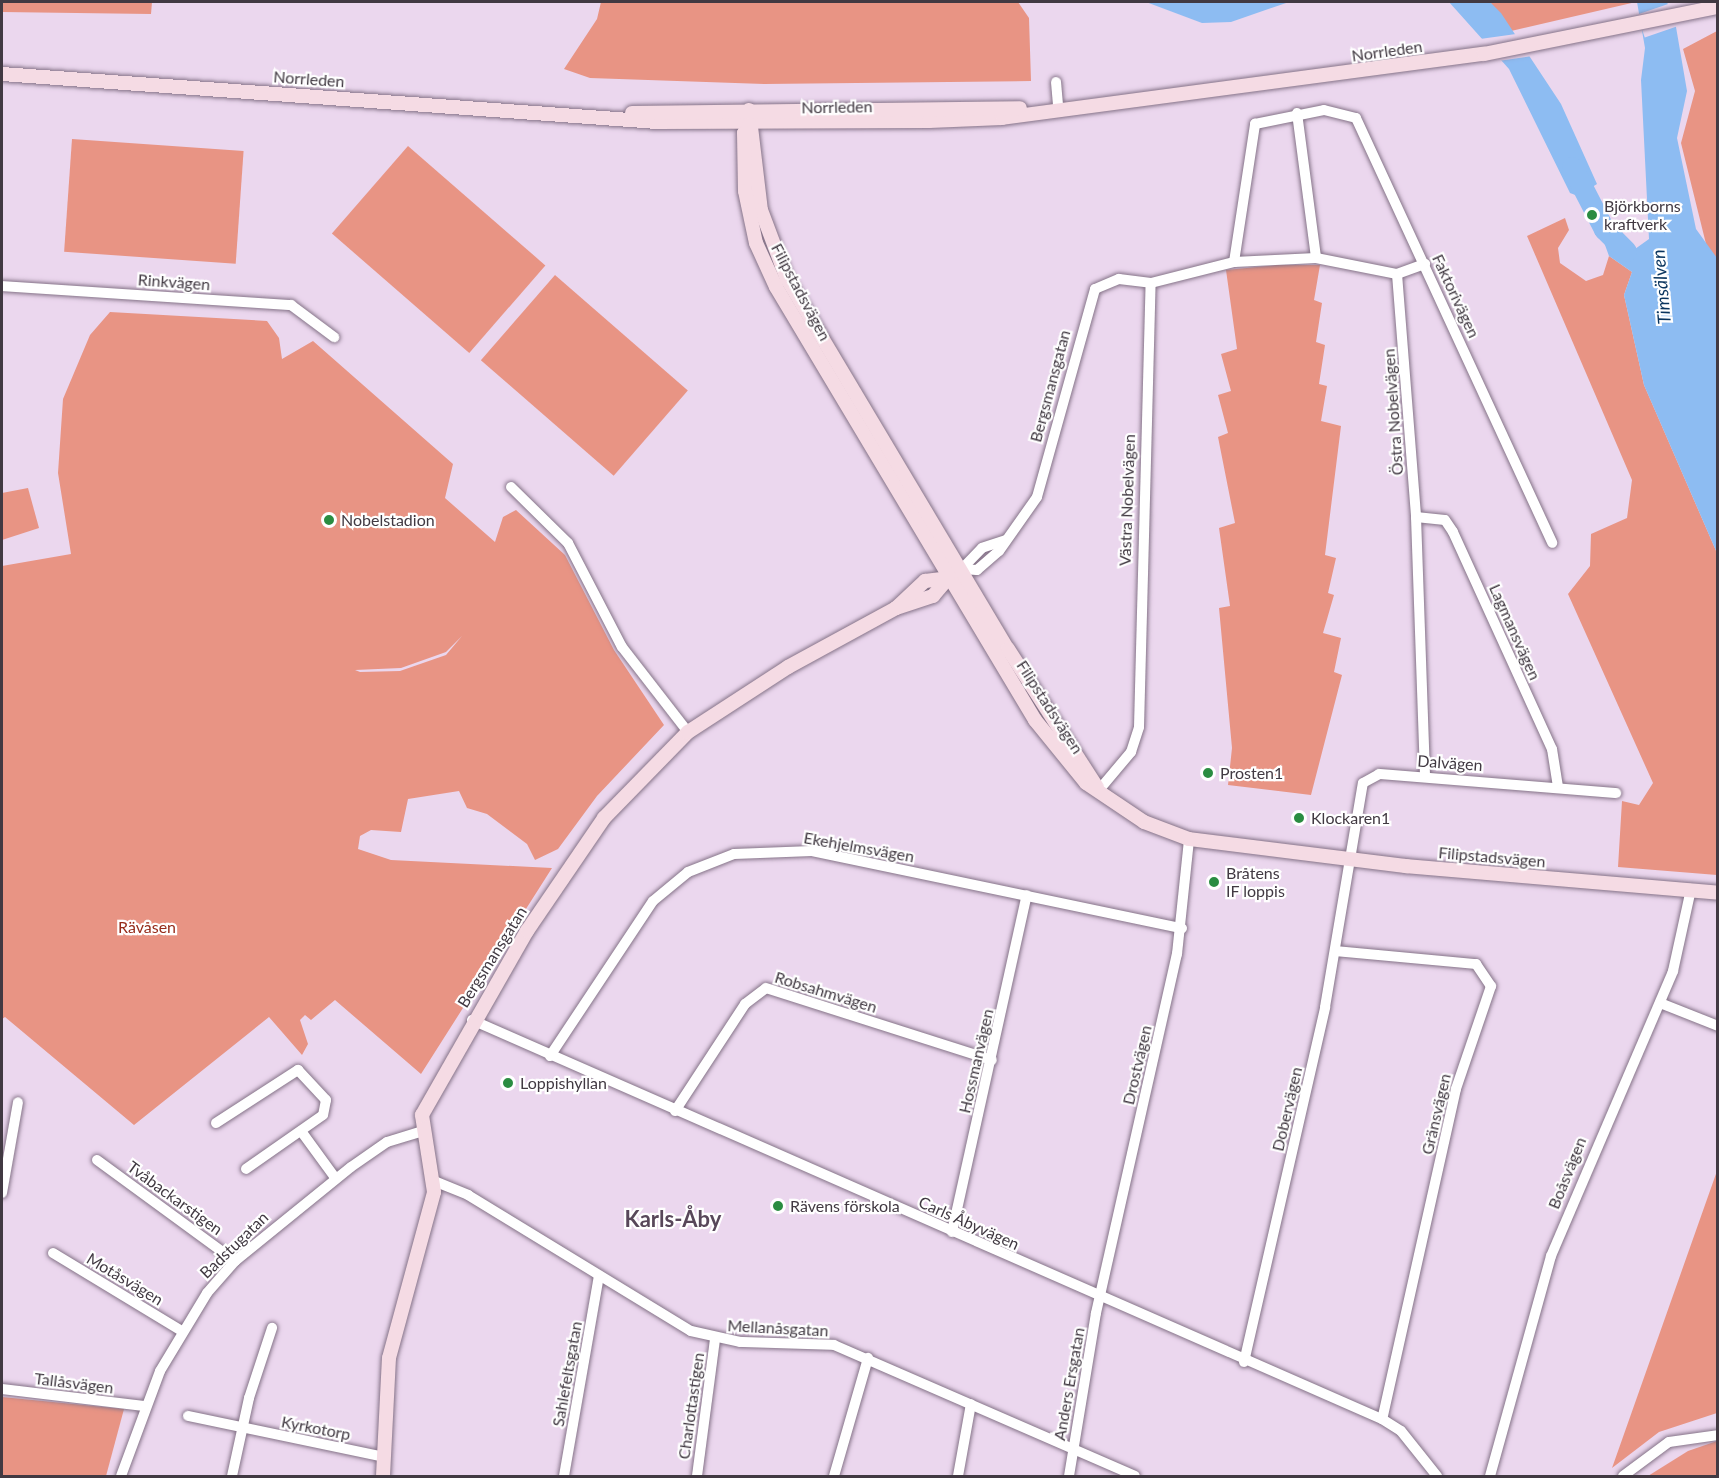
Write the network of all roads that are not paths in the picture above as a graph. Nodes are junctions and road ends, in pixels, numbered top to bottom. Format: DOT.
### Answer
graph roads {
  1 [pos="1718,7"];
  2 [pos="2,74"];
  3 [pos="1056,82"];
  4 [pos="1058,107"];
  5 [pos="749,110"];
  6 [pos="1297,113"];
  7 [pos="615,115"];
  8 [pos="750,125"];
  9 [pos="1316,258"];
  10 [pos="1234,262"];
  11 [pos="1425,264"];
  12 [pos="1397,274"];
  13 [pos="1150,283"];
  14 [pos="2,286"];
  15 [pos="334,338"];
  16 [pos="511,487"];
  17 [pos="1416,517"];
  18 [pos="1552,543"];
  19 [pos="962,569"];
  20 [pos="948,578"];
  21 [pos="688,732"];
  22 [pos="1425,776"];
  23 [pos="1558,787"];
  24 [pos="1099,790"];
  25 [pos="1616,793"];
  26 [pos="1189,839"];
  27 [pos="1351,860"];
  28 [pos="1691,889"];
  29 [pos="1718,892"];
  30 [pos="1027,896"];
  31 [pos="1182,928"];
  32 [pos="1335,951"];
  33 [pos="1660,1003"];
  34 [pos="472,1020"];
  35 [pos="1718,1026"];
  36 [pos="550,1056"];
  37 [pos="992,1060"];
  38 [pos="18,1102"];
  39 [pos="675,1111"];
  40 [pos="216,1123"];
  41 [pos="301,1131"];
  42 [pos="423,1131"];
  43 [pos="97,1160"];
  44 [pos="246,1169"];
  45 [pos="336,1179"];
  46 [pos="434,1181"];
  47 [pos="2,1192"];
  48 [pos="952,1232"];
  49 [pos="53,1253"];
  50 [pos="235,1261"];
  51 [pos="599,1276"];
  52 [pos="1100,1296"];
  53 [pos="272,1328"];
  54 [pos="182,1331"];
  55 [pos="715,1339"];
  56 [pos="868,1358"];
  57 [pos="1244,1362"];
  58 [pos="2,1389"];
  59 [pos="971,1404"];
  60 [pos="144,1406"];
  61 [pos="188,1416"];
  62 [pos="1382,1419"];
  63 [pos="243,1429"];
  64 [pos="1718,1435"];
  65 [pos="1073,1449"];
  66 [pos="384,1457"];
  67 [pos="120,1476"];
  68 [pos="232,1476"];
  69 [pos="383,1476"];
  70 [pos="564,1476"];
  71 [pos="697,1476"];
  72 [pos="834,1476"];
  73 [pos="958,1476"];
  74 [pos="1069,1476"];
  75 [pos="1135,1476"];
  76 [pos="1437,1476"];
  77 [pos="1490,1476"];
  78 [pos="1623,1476"];
  1 -- 4 [label="street, Norrleden"];
  2 -- 7 [label="street, Norrleden"];
  3 -- 4 [label="street"];
  4 -- 5 [label="street, Norrleden"];
  4 -- 8 [label="street, Norrleden"];
  5 -- 7 [label="street, Norrleden"];
  5 -- 8 [label="street"];
  6 -- 9 [label="street"];
  6 -- 10 [label="street"];
  6 -- 11 [label="street, Faktorivägen"];
  7 -- 8 [label="street, Norrleden"];
  8 -- 19 [label="street, Filipstadsvägen"];
  8 -- 20 [label="street, Filipstadsvägen"];
  9 -- 10 [label="street"];
  9 -- 12 [label="street"];
  10 -- 13 [label="street"];
  11 -- 12 [label="street"];
  11 -- 18 [label="street, Faktorivägen"];
  12 -- 17 [label="street, Östra Nobelvägen"];
  13 -- 19 [label="street, Bergsmansgatan"];
  13 -- 24 [label="street, Västra Nobelvägen"];
  14 -- 15 [label="street, Rinkvägen"];
  16 -- 21 [label="street"];
  17 -- 22 [label="street, Östra Nobelvägen"];
  17 -- 23 [label="street, Lagmansvägen"];
  19 -- 20 [label="street, Bergsmansgatan"];
  19 -- 24 [label="street, Filipstadsvägen"];
  20 -- 21 [label="street, Bergsmansgatan"];
  20 -- 24 [label="street, Filipstadsvägen"];
  21 -- 34 [label="street, Bergsmansgatan"];
  22 -- 23 [label="street, Dalvägen"];
  22 -- 27 [label="street, Dalvägen"];
  23 -- 25 [label="street, Dalvägen"];
  24 -- 26 [label="street, Filipstadsvägen"];
  26 -- 27 [label="street, Filipstadsvägen"];
  26 -- 31 [label="street, Drostvägen"];
  27 -- 28 [label="street, Filipstadsvägen"];
  27 -- 32 [label="street, Dobervägen"];
  28 -- 29 [label="street, Filipstadsvägen"];
  28 -- 33 [label="street, Boåsvägen"];
  30 -- 31 [label="street, Ekehjelmsvägen"];
  30 -- 36 [label="street, Ekehjelmsvägen"];
  30 -- 37 [label="street, Hossmanvägen"];
  31 -- 52 [label="street, Drostvägen"];
  32 -- 57 [label="street, Dobervägen"];
  32 -- 62 [label="street, Gränsvägen"];
  33 -- 35 [label="street"];
  33 -- 77 [label="street, Boåsvägen"];
  34 -- 36 [label="street, Carls Åbyvägen"];
  34 -- 42 [label="street, Bergsmansgatan"];
  36 -- 39 [label="street, Carls Åbyvägen"];
  37 -- 39 [label="street, Robsahmvägen"];
  37 -- 48 [label="street, Hossmanvägen"];
  38 -- 47 [label="street"];
  39 -- 48 [label="street, Carls Åbyvägen"];
  40 -- 41 [label="street"];
  41 -- 44 [label="street"];
  41 -- 45 [label="street"];
  42 -- 45 [label="street, Badstugatan"];
  42 -- 46 [label="street, Bergsmansgatan"];
  43 -- 50 [label="street, Tvåbackarstigen"];
  45 -- 50 [label="street, Badstugatan"];
  46 -- 51 [label="street, Mellanåsgatan"];
  46 -- 66 [label="street, Bergsmansgatan"];
  48 -- 52 [label="street, Carls Åbyvägen"];
  49 -- 54 [label="street, Motåsvägen"];
  50 -- 54 [label="street, Badstugatan"];
  51 -- 55 [label="street, Mellanåsgatan"];
  51 -- 70 [label="street, Sahlefeltsgatan"];
  52 -- 57 [label="street, Carls Åbyvägen"];
  52 -- 65 [label="street, Anders Ersgatan"];
  53 -- 63 [label="street"];
  54 -- 60 [label="street, Badstugatan"];
  55 -- 56 [label="street, Mellanåsgatan"];
  55 -- 71 [label="street, Charlottastigen"];
  56 -- 59 [label="street, Mellanåsgatan"];
  56 -- 72 [label="street"];
  57 -- 62 [label="street, Carls Åbyvägen"];
  58 -- 60 [label="street, Tallåsvägen"];
  59 -- 65 [label="street, Mellanåsgatan"];
  59 -- 73 [label="street"];
  60 -- 67 [label="street, Badstugatan"];
  61 -- 63 [label="street, Kyrkotorp"];
  62 -- 76 [label="street, Carls Åbyvägen"];
  63 -- 66 [label="street, Kyrkotorp"];
  63 -- 68 [label="street"];
  64 -- 78 [label="street"];
  65 -- 74 [label="street, Anders Ersgatan"];
  65 -- 75 [label="street, Mellanåsgatan"];
  66 -- 69 [label="street, Bergsmansgatan"];
}
